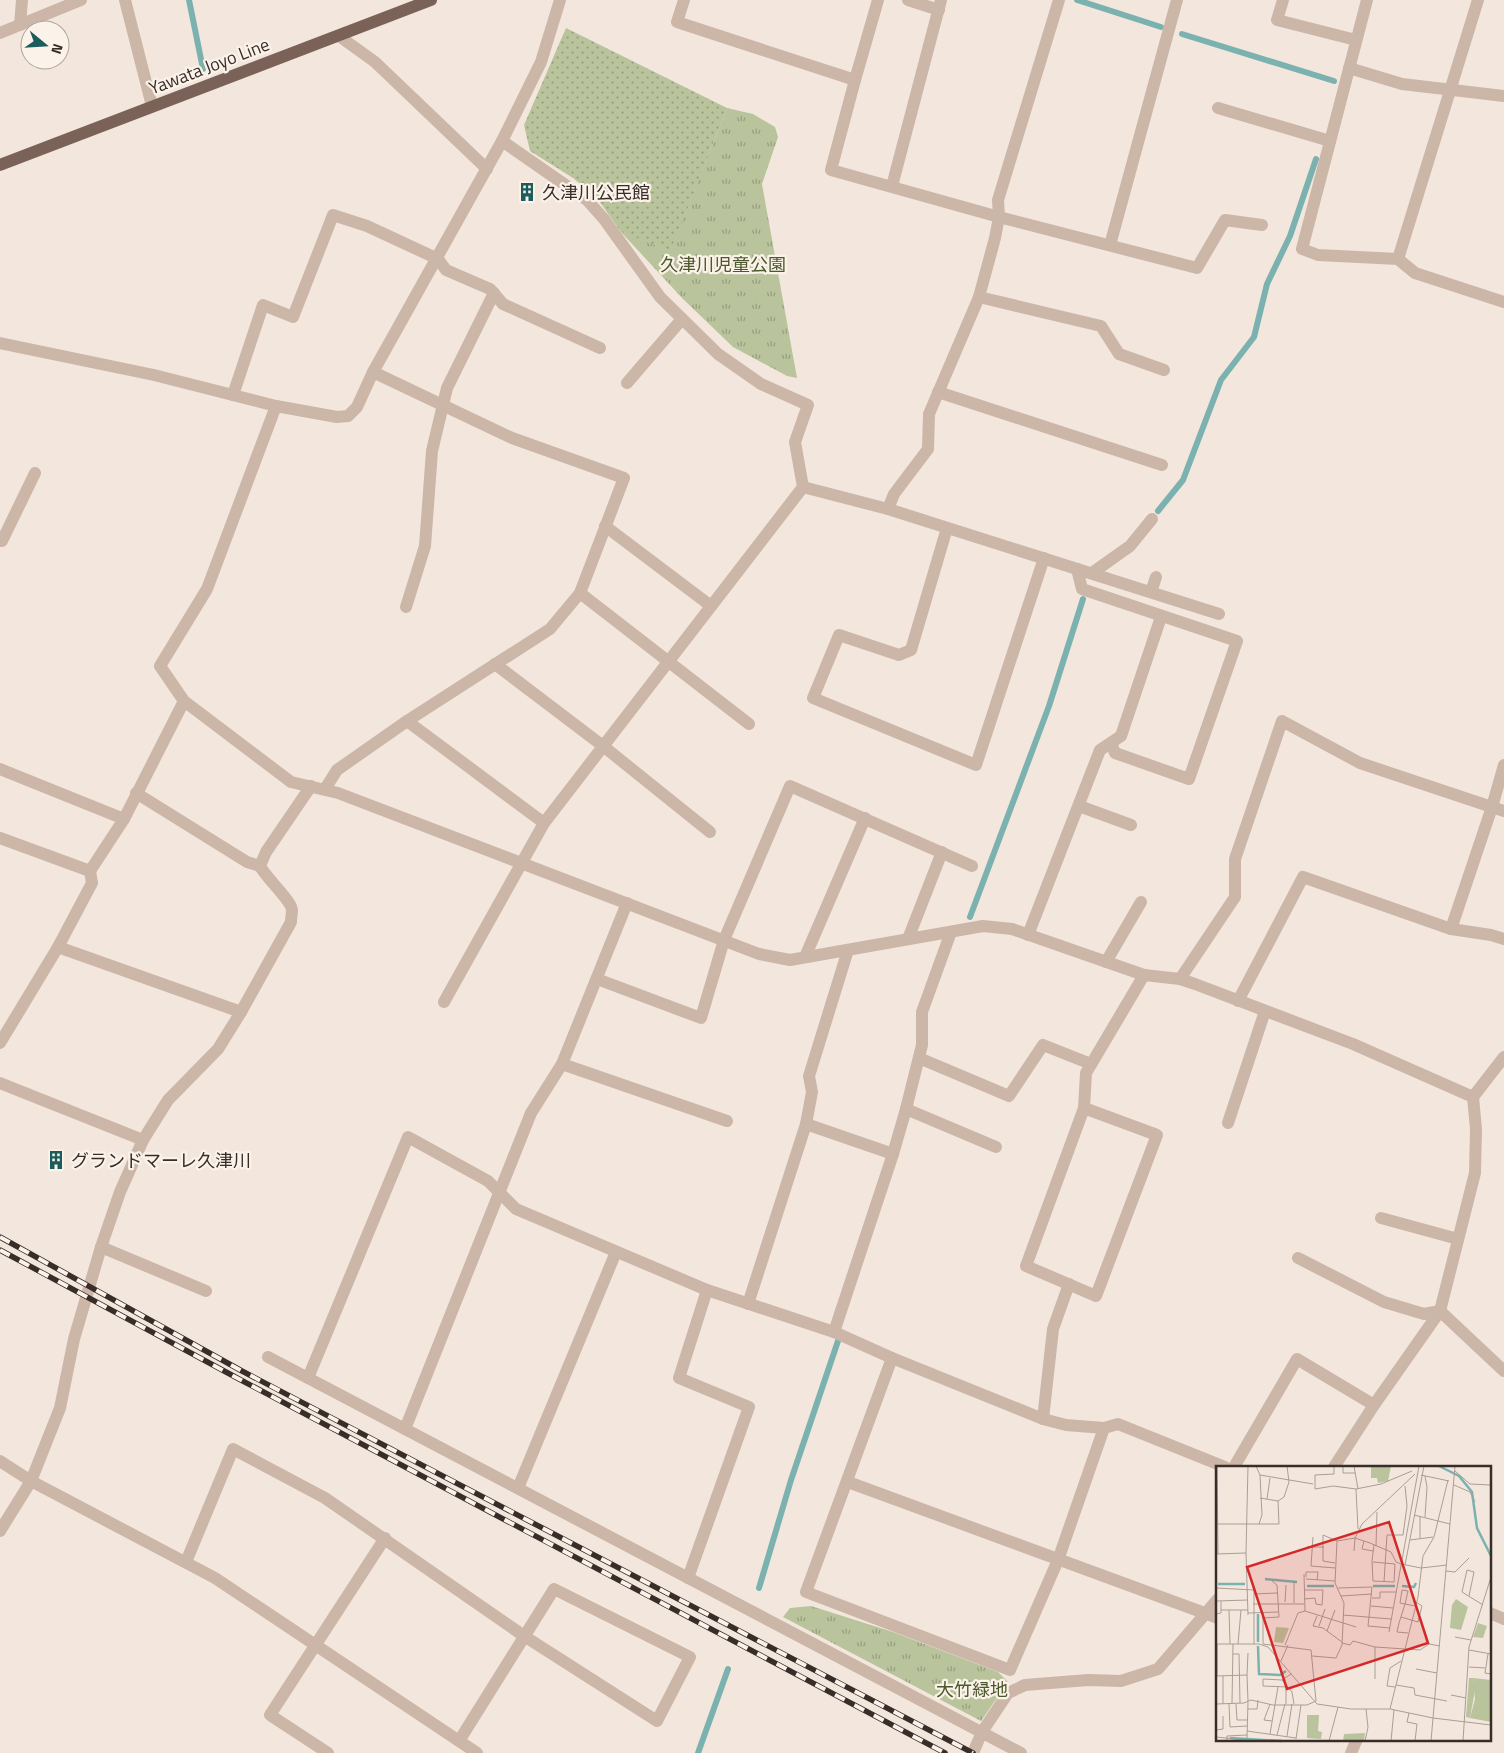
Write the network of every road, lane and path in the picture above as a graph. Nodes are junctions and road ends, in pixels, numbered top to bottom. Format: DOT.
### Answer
graph roads {
  1 [pos="22,0"];
  2 [pos="81,0"];
  3 [pos="125,0"];
  4 [pos="431,0"];
  5 [pos="560,0"];
  6 [pos="684,0"];
  7 [pos="878,0"];
  8 [pos="908,0"];
  9 [pos="1059,0"];
  10 [pos="1177,0"];
  11 [pos="1283,0"];
  12 [pos="1367,0"];
  13 [pos="1478,0"];
  14 [pos="940,5"];
  15 [pos="20,20"];
  16 [pos="32,20"];
  17 [pos="20,25"];
  18 [pos="0,33"];
  19 [pos="339,36"];
  20 [pos="1356,40"];
  21 [pos="1349,68"];
  22 [pos="855,80"];
  23 [pos="1452,89"];
  24 [pos="1504,96"];
  25 [pos="152,106"];
  26 [pos="1218,108"];
  27 [pos="502,141"];
  28 [pos="1330,141"];
  29 [pos="0,165"];
  30 [pos="487,169"];
  31 [pos="892,186"];
  32 [pos="999,217"];
  33 [pos="1262,224"];
  34 [pos="1110,245"];
  35 [pos="438,259"];
  36 [pos="1398,259"];
  37 [pos="494,293"];
  38 [pos="979,297"];
  39 [pos="1504,302"];
  40 [pos="682,319"];
  41 [pos="0,343"];
  42 [pos="600,348"];
  43 [pos="1164,370"];
  44 [pos="374,372"];
  45 [pos="627,383"];
  46 [pos="938,392"];
  47 [pos="233,395"];
  48 [pos="276,406"];
  49 [pos="443,406"];
  50 [pos="1162,465"];
  51 [pos="35,473"];
  52 [pos="803,487"];
  53 [pos="888,509"];
  54 [pos="1152,519"];
  55 [pos="605,526"];
  56 [pos="947,528"];
  57 [pos="0,541"];
  58 [pos="1044,558"];
  59 [pos="1076,569"];
  60 [pos="1092,573"];
  61 [pos="1156,577"];
  62 [pos="1151,592"];
  63 [pos="580,593"];
  64 [pos="711,606"];
  65 [pos="406,607"];
  66 [pos="1219,614"];
  67 [pos="1161,617"];
  68 [pos="669,661"];
  69 [pos="495,664"];
  70 [pos="184,701"];
  71 [pos="407,721"];
  72 [pos="749,724"];
  73 [pos="1110,743"];
  74 [pos="603,746"];
  75 [pos="1504,765"];
  76 [pos="0,769"];
  77 [pos="310,786"];
  78 [pos="325,790"];
  79 [pos="136,793"];
  80 [pos="1078,806"];
  81 [pos="1498,809"];
  82 [pos="124,818"];
  83 [pos="865,818"];
  84 [pos="544,823"];
  85 [pos="1131,825"];
  86 [pos="710,832"];
  87 [pos="0,838"];
  88 [pos="942,852"];
  89 [pos="522,862"];
  90 [pos="260,866"];
  91 [pos="972,866"];
  92 [pos="90,871"];
  93 [pos="1140,902"];
  94 [pos="626,903"];
  95 [pos="1451,929"];
  96 [pos="951,932"];
  97 [pos="1028,935"];
  98 [pos="908,939"];
  99 [pos="1504,939"];
  100 [pos="724,940"];
  101 [pos="58,947"];
  102 [pos="848,950"];
  103 [pos="805,957"];
  104 [pos="1106,962"];
  105 [pos="1144,975"];
  106 [pos="597,979"];
  107 [pos="1180,980"];
  108 [pos="1238,1000"];
  109 [pos="444,1002"];
  110 [pos="1265,1011"];
  111 [pos="241,1012"];
  112 [pos="0,1043"];
  113 [pos="1504,1057"];
  114 [pos="919,1058"];
  115 [pos="562,1064"];
  116 [pos="1090,1064"];
  117 [pos="0,1083"];
  118 [pos="1473,1097"];
  119 [pos="1084,1108"];
  120 [pos="906,1109"];
  121 [pos="727,1121"];
  122 [pos="1228,1123"];
  123 [pos="806,1124"];
  124 [pos="143,1140"];
  125 [pos="996,1147"];
  126 [pos="893,1154"];
  127 [pos="499,1192"];
  128 [pos="1381,1218"];
  129 [pos="1458,1239"];
  130 [pos="102,1247"];
  131 [pos="616,1252"];
  132 [pos="1298,1258"];
  133 [pos="1069,1284"];
  134 [pos="707,1290"];
  135 [pos="206,1291"];
  136 [pos="748,1304"];
  137 [pos="1440,1311"];
  138 [pos="834,1332"];
  139 [pos="268,1357"];
  140 [pos="892,1358"];
  141 [pos="1504,1372"];
  142 [pos="308,1378"];
  143 [pos="1374,1405"];
  144 [pos="1043,1419"];
  145 [pos="405,1428"];
  146 [pos="1104,1428"];
  147 [pos="0,1461"];
  148 [pos="1223,1466"];
  149 [pos="1235,1466"];
  150 [pos="1335,1466"];
  151 [pos="31,1481"];
  152 [pos="848,1482"];
  153 [pos="518,1488"];
  154 [pos="0,1531"];
  155 [pos="385,1538"];
  156 [pos="1058,1560"];
  157 [pos="186,1562"];
  158 [pos="688,1578"];
  159 [pos="1492,1614"];
  160 [pos="1212,1616"];
  161 [pos="1504,1619"];
  162 [pos="524,1636"];
  163 [pos="316,1646"];
  164 [pos="1010,1670"];
  165 [pos="1025,1685"];
  166 [pos="982,1732"];
  167 [pos="1357,1740"];
  168 [pos="459,1741"];
  169 [pos="328,1753"];
  170 [pos="477,1753"];
  171 [pos="973,1753"];
  172 [pos="1021,1753"];
  173 [pos="1351,1753"];
  1 -- 15 [label="street"];
  2 -- 16 [label="street"];
  3 -- 25 [label="street"];
  4 -- 19 [label="main road, Yawata Joyo Line"];
  5 -- 27 [label="street"];
  6 -- 22 [label="street"];
  7 -- 22 [label="street"];
  8 -- 14 [label="street"];
  9 -- 32 [label="street"];
  10 -- 34 [label="street"];
  11 -- 20 [label="street"];
  12 -- 20 [label="street"];
  13 -- 23 [label="street"];
  14 -- 31 [label="street"];
  17 -- 18 [label="street"];
  19 -- 25 [label="main road, Yawata Joyo Line"];
  19 -- 30 [label="street"];
  20 -- 21 [label="street"];
  21 -- 23 [label="street"];
  21 -- 28 [label="street"];
  22 -- 31 [label="street"];
  23 -- 24 [label="street"];
  23 -- 36 [label="street"];
  25 -- 29 [label="main road, Yawata Joyo Line"];
  26 -- 28 [label="street"];
  27 -- 30 [label="street"];
  27 -- 40 [label="street"];
  28 -- 36 [label="street"];
  30 -- 35 [label="street"];
  31 -- 32 [label="street"];
  32 -- 34 [label="street"];
  32 -- 38 [label="street"];
  33 -- 34 [label="street"];
  35 -- 37 [label="street"];
  35 -- 44 [label="street"];
  35 -- 47 [label="street"];
  36 -- 39 [label="street"];
  37 -- 42 [label="street"];
  37 -- 49 [label="street"];
  38 -- 43 [label="street"];
  38 -- 46 [label="street"];
  40 -- 45 [label="street"];
  40 -- 52 [label="street"];
  41 -- 47 [label="street"];
  44 -- 48 [label="street"];
  44 -- 49 [label="street"];
  46 -- 50 [label="street"];
  46 -- 53 [label="street"];
  47 -- 48 [label="street"];
  48 -- 70 [label="street"];
  49 -- 55 [label="street"];
  49 -- 65 [label="street"];
  51 -- 57 [label="street"];
  52 -- 53 [label="street"];
  52 -- 64 [label="street"];
  53 -- 56 [label="street"];
  54 -- 60 [label="street"];
  55 -- 63 [label="street"];
  55 -- 64 [label="street"];
  56 -- 58 [label="street"];
  56 -- 58 [label="street"];
  58 -- 59 [label="street"];
  59 -- 60 [label="street"];
  59 -- 67 [label="street"];
  60 -- 62 [label="street"];
  61 -- 62 [label="street"];
  62 -- 66 [label="street"];
  63 -- 68 [label="street"];
  63 -- 69 [label="street"];
  64 -- 68 [label="street"];
  67 -- 73 [label="street"];
  67 -- 73 [label="street"];
  68 -- 72 [label="street"];
  68 -- 74 [label="street"];
  69 -- 71 [label="street"];
  69 -- 74 [label="street"];
  70 -- 77 [label="street"];
  70 -- 79 [label="street"];
  71 -- 78 [label="street"];
  71 -- 84 [label="street"];
  73 -- 80 [label="street"];
  74 -- 84 [label="street"];
  74 -- 86 [label="street"];
  75 -- 81 [label="street"];
  76 -- 82 [label="street"];
  77 -- 78 [label="street"];
  77 -- 90 [label="street"];
  78 -- 89 [label="street"];
  79 -- 82 [label="street"];
  79 -- 90 [label="street"];
  80 -- 85 [label="street"];
  80 -- 97 [label="street"];
  81 -- 95 [label="street"];
  81 -- 107 [label="street"];
  82 -- 92 [label="street"];
  83 -- 88 [label="street"];
  83 -- 100 [label="street"];
  83 -- 103 [label="street"];
  84 -- 89 [label="street"];
  87 -- 92 [label="street"];
  88 -- 91 [label="street"];
  88 -- 98 [label="street"];
  89 -- 94 [label="street"];
  89 -- 109 [label="street"];
  90 -- 111 [label="street"];
  92 -- 101 [label="street"];
  93 -- 104 [label="street"];
  94 -- 100 [label="street"];
  94 -- 106 [label="street"];
  95 -- 99 [label="street"];
  95 -- 108 [label="street"];
  96 -- 97 [label="street"];
  96 -- 98 [label="street"];
  96 -- 114 [label="street"];
  97 -- 104 [label="street"];
  98 -- 102 [label="street"];
  100 -- 103 [label="street"];
  100 -- 106 [label="street"];
  101 -- 111 [label="street"];
  101 -- 112 [label="street"];
  102 -- 103 [label="street"];
  102 -- 123 [label="street"];
  104 -- 105 [label="street"];
  105 -- 107 [label="street"];
  105 -- 116 [label="street"];
  106 -- 115 [label="street"];
  107 -- 108 [label="street"];
  108 -- 110 [label="street"];
  110 -- 118 [label="street"];
  110 -- 122 [label="street"];
  111 -- 124 [label="street"];
  113 -- 118 [label="street"];
  114 -- 116 [label="street"];
  114 -- 120 [label="street"];
  115 -- 121 [label="street"];
  115 -- 127 [label="street"];
  116 -- 119 [label="street"];
  117 -- 124 [label="street"];
  118 -- 129 [label="street"];
  119 -- 133 [label="street"];
  119 -- 133 [label="street"];
  120 -- 125 [label="street"];
  120 -- 126 [label="street"];
  123 -- 126 [label="street"];
  123 -- 136 [label="street"];
  124 -- 130 [label="street"];
  126 -- 138 [label="street"];
  127 -- 131 [label="street"];
  127 -- 142 [label="street"];
  127 -- 145 [label="street"];
  128 -- 129 [label="street"];
  129 -- 137 [label="street"];
  130 -- 135 [label="street"];
  130 -- 151 [label="street"];
  131 -- 134 [label="street"];
  131 -- 153 [label="street"];
  132 -- 137 [label="street"];
  133 -- 144 [label="street"];
  134 -- 136 [label="street"];
  134 -- 158 [label="street"];
  136 -- 138 [label="street"];
  137 -- 141 [label="street"];
  137 -- 143 [label="street"];
  138 -- 140 [label="street"];
  139 -- 142 [label="street"];
  140 -- 144 [label="street"];
  140 -- 152 [label="street"];
  142 -- 145 [label="street"];
  143 -- 149 [label="street"];
  143 -- 150 [label="street"];
  144 -- 146 [label="street"];
  145 -- 153 [label="street"];
  146 -- 148 [label="street"];
  146 -- 156 [label="street"];
  147 -- 151 [label="street"];
  151 -- 154 [label="street"];
  151 -- 157 [label="street"];
  152 -- 156 [label="street"];
  152 -- 164 [label="street"];
  153 -- 158 [label="street"];
  155 -- 157 [label="street"];
  155 -- 162 [label="street"];
  155 -- 163 [label="street"];
  156 -- 160 [label="street"];
  156 -- 164 [label="street"];
  157 -- 163 [label="street"];
  158 -- 166 [label="street"];
  159 -- 161 [label="street"];
  160 -- 165 [label="street"];
  162 -- 162 [label="street"];
  162 -- 168 [label="street"];
  163 -- 168 [label="street"];
  163 -- 169 [label="street"];
  164 -- 165 [label="street"];
  165 -- 166 [label="street"];
  166 -- 171 [label="street"];
  166 -- 172 [label="street"];
  167 -- 173 [label="street"];
  168 -- 170 [label="street"];
}
